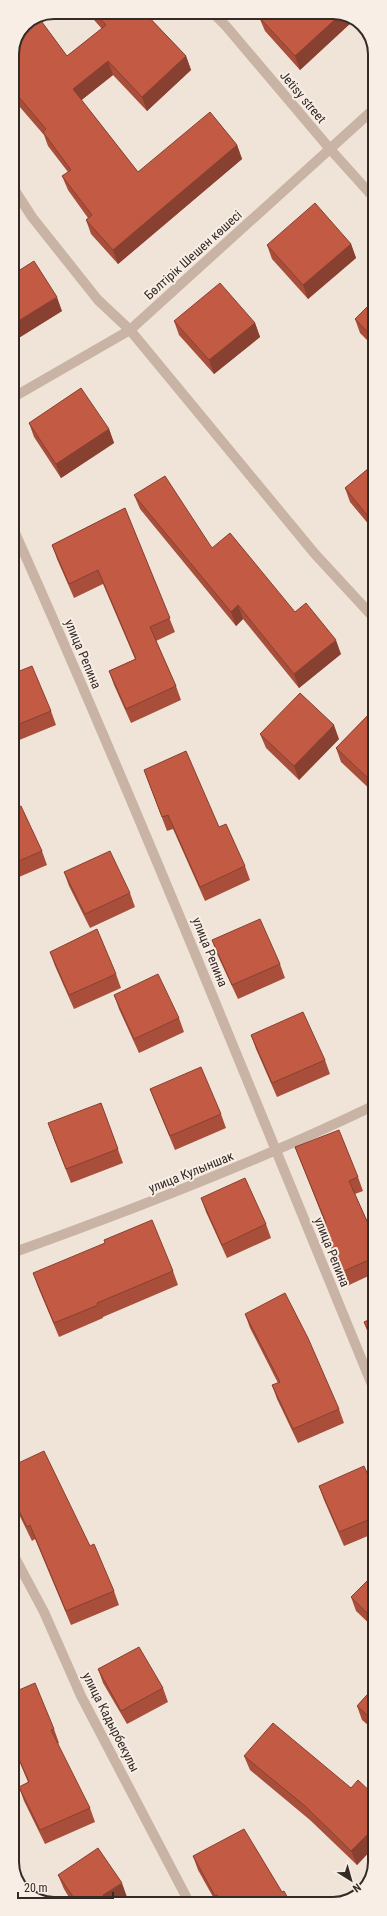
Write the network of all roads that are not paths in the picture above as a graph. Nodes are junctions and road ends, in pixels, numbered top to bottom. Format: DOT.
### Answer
graph roads {
  1 [pos="219,19"];
  2 [pos="368,115"];
  3 [pos="330,150"];
  4 [pos="368,191"];
  5 [pos="19,196"];
  6 [pos="130,330"];
  7 [pos="19,394"];
  8 [pos="19,542"];
  9 [pos="368,611"];
  10 [pos="368,1108"];
  11 [pos="276,1151"];
  12 [pos="19,1250"];
  13 [pos="368,1375"];
  14 [pos="19,1565"];
  15 [pos="186,1897"];
  1 -- 3 [label="street, Jetisy street"];
  2 -- 3 [label="street, Бөлтірік Шешен көшесі"];
  3 -- 4 [label="street, Jetisy street"];
  3 -- 6 [label="street, Бөлтірік Шешен көшесі"];
  5 -- 6 [label="street"];
  6 -- 7 [label="street, Бөлтірік Шешен көшесі"];
  6 -- 9 [label="street"];
  8 -- 11 [label="street, улица Репина"];
  10 -- 11 [label="street, улица Кулыншак"];
  11 -- 12 [label="street, улица Кулыншак"];
  11 -- 13 [label="street, улица Репина"];
  14 -- 15 [label="street, улица Кадырбекулы"];
}
